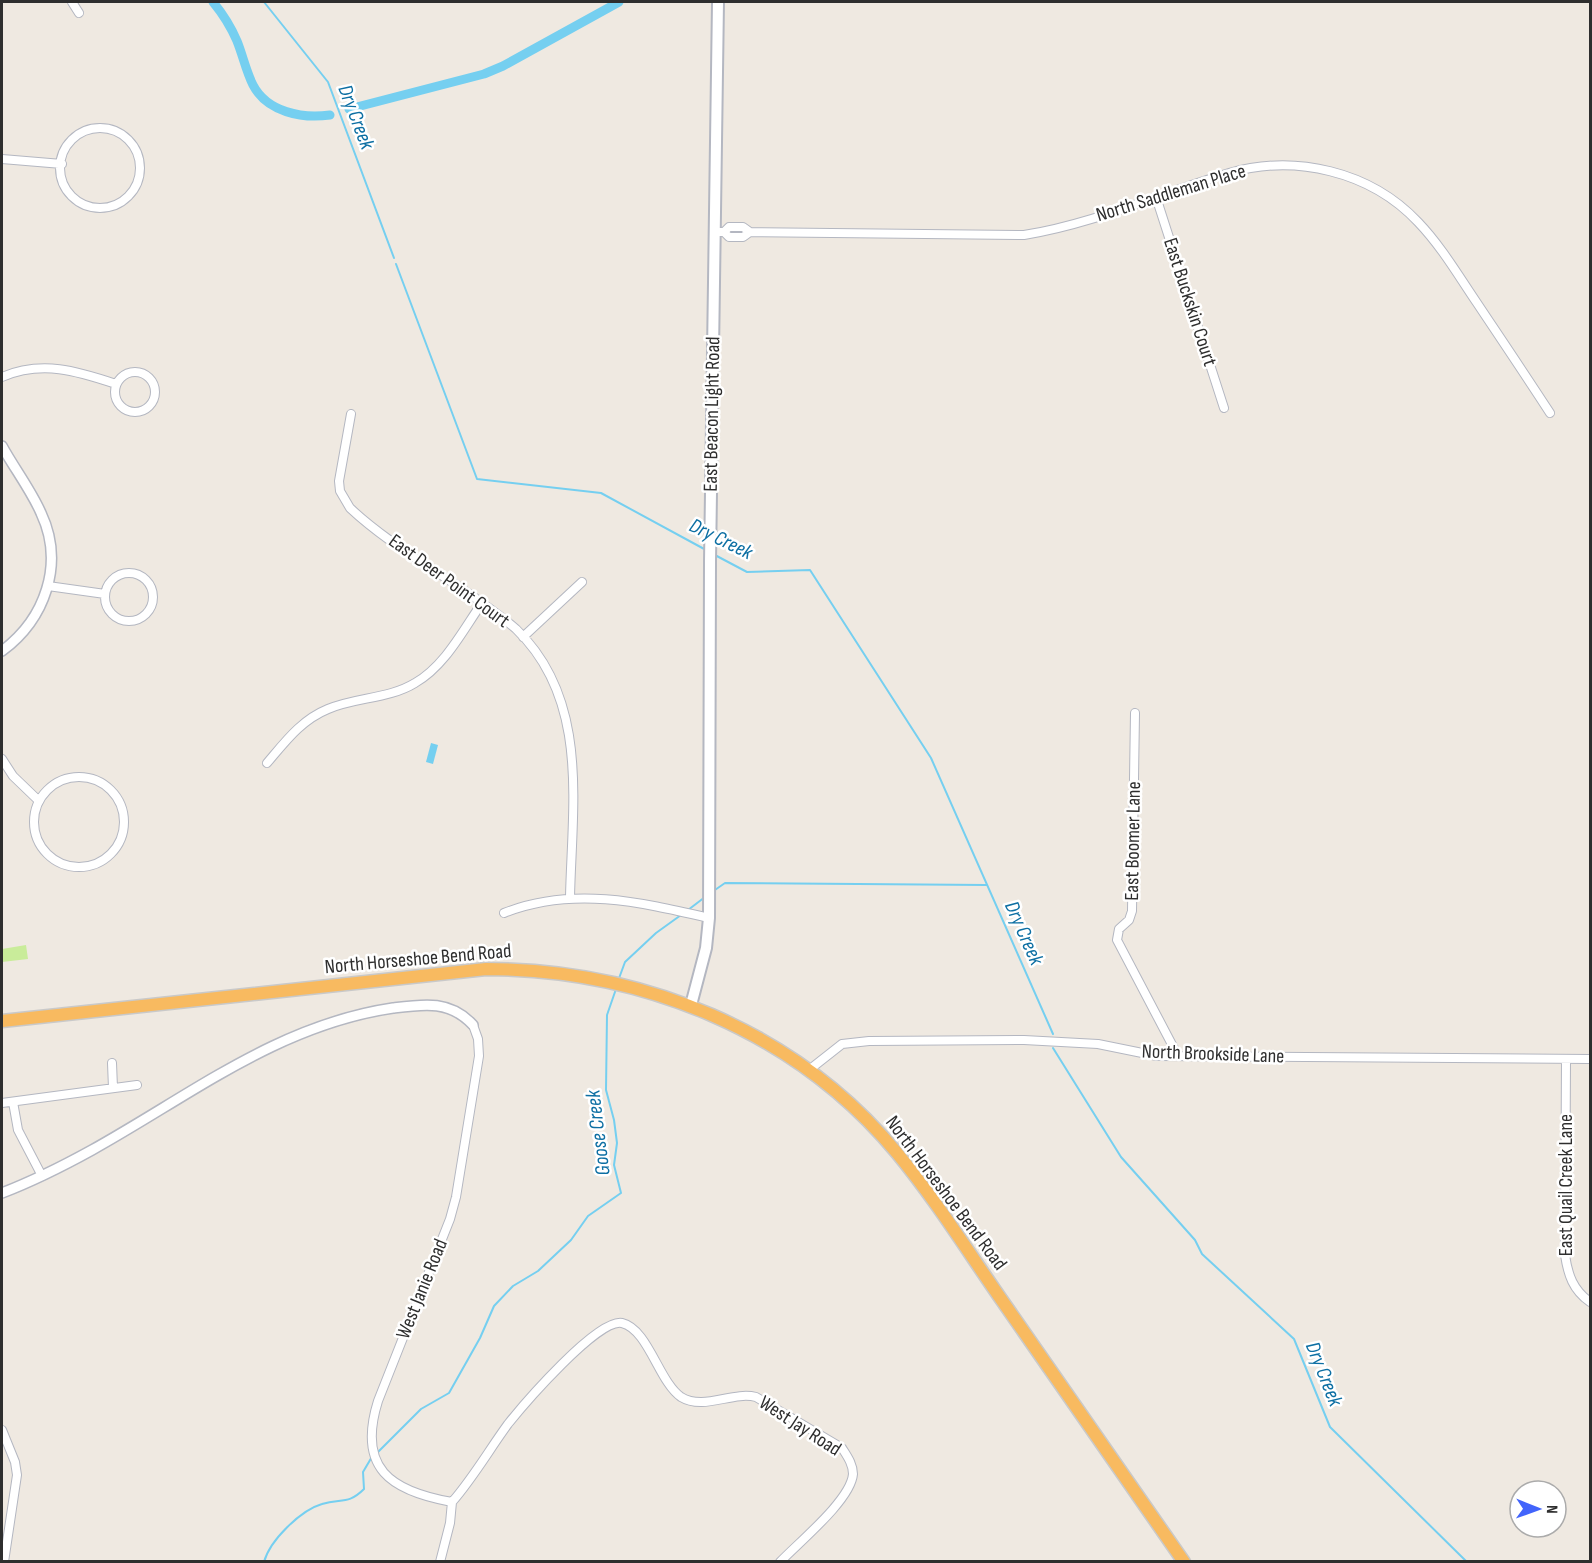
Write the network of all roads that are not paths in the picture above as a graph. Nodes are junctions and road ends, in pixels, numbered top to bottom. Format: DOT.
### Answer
graph roads {
  1 [pos="72,2"];
  2 [pos="718,2"];
  3 [pos="79,13"];
  4 [pos="2,159"];
  5 [pos="62,164"];
  6 [pos="1156,197"];
  7 [pos="719,232"];
  8 [pos="2,377"];
  9 [pos="116,384"];
  10 [pos="1224,408"];
  11 [pos="1550,413"];
  12 [pos="351,414"];
  13 [pos="2,446"];
  14 [pos="582,582"];
  15 [pos="48,586"];
  16 [pos="105,594"];
  17 [pos="482,603"];
  18 [pos="523,637"];
  19 [pos="2,651"];
  20 [pos="1135,713"];
  21 [pos="2,759"];
  22 [pos="267,763"];
  23 [pos="39,801"];
  24 [pos="570,897"];
  25 [pos="504,913"];
  26 [pos="709,918"];
  27 [pos="691,1005"];
  28 [pos="2,1021"];
  29 [pos="473,1025"];
  30 [pos="1178,1056"];
  31 [pos="1566,1059"];
  32 [pos="1590,1059"];
  33 [pos="112,1063"];
  34 [pos="809,1070"];
  35 [pos="137,1085"];
  36 [pos="113,1088"];
  37 [pos="13,1102"];
  38 [pos="2,1103"];
  39 [pos="42,1176"];
  40 [pos="2,1193"];
  41 [pos="1590,1302"];
  42 [pos="2,1431"];
  43 [pos="452,1502"];
  44 [pos="4,1562"];
  45 [pos="440,1562"];
  46 [pos="780,1562"];
  47 [pos="1184,1562"];
  1 -- 3 [label="street"];
  2 -- 7 [label="main road, East Beacon Light Road"];
  4 -- 5 [label="street"];
  5 -- 5 [label="street"];
  6 -- 7 [label="street, North Saddleman Place"];
  6 -- 10 [label="street, East Buckskin Court"];
  6 -- 11 [label="street, North Saddleman Place"];
  7 -- 26 [label="main road, East Beacon Light Road"];
  8 -- 9 [label="street"];
  9 -- 9 [label="street"];
  12 -- 17 [label="street, East Deer Point Court"];
  13 -- 15 [label="street"];
  14 -- 18 [label="street"];
  15 -- 16 [label="street"];
  15 -- 19 [label="street"];
  16 -- 16 [label="street"];
  17 -- 18 [label="street, East Deer Point Court"];
  17 -- 22 [label="street"];
  18 -- 24 [label="street, East Deer Point Court"];
  20 -- 30 [label="street, East Boomer Lane"];
  21 -- 23 [label="street"];
  23 -- 23 [label="street"];
  24 -- 25 [label="street, North Horseshoe Bend Road"];
  24 -- 26 [label="street, North Horseshoe Bend Road"];
  26 -- 27 [label="main road, East Beacon Light Road"];
  27 -- 28 [label="highway, North Horseshoe Bend Road"];
  27 -- 34 [label="highway, North Horseshoe Bend Road"];
  29 -- 39 [label="street"];
  29 -- 43 [label="street, West Janie Road"];
  30 -- 31 [label="street, North Brookside Lane"];
  30 -- 34 [label="street, North Brookside Lane"];
  31 -- 32 [label="street, North Brookside Lane"];
  31 -- 41 [label="street, East Quail Creek Lane"];
  33 -- 36 [label="street"];
  34 -- 47 [label="highway, North Horseshoe Bend Road"];
  35 -- 36 [label="street"];
  36 -- 37 [label="street"];
  37 -- 38 [label="street"];
  37 -- 39 [label="street"];
  39 -- 40 [label="street"];
  42 -- 44 [label="street"];
  43 -- 45 [label="street"];
  43 -- 46 [label="street, West Jay Road"];
}
